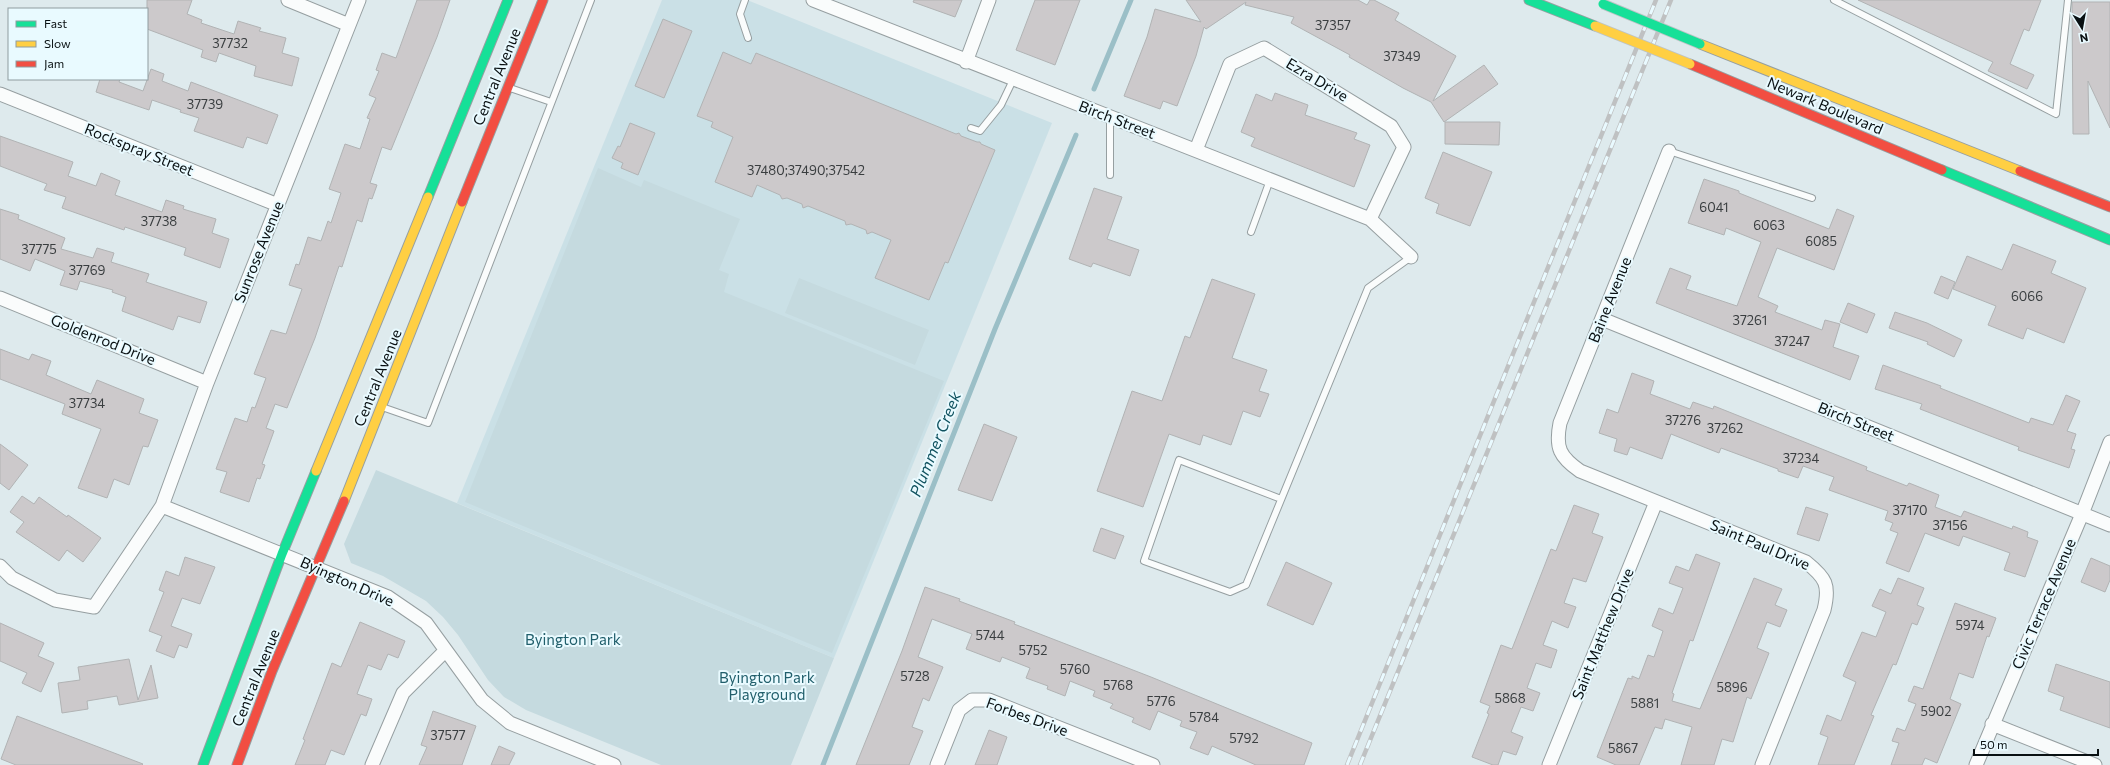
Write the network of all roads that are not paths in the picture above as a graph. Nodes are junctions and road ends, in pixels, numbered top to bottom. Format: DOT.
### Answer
graph roads {
  1 [pos="288,0"];
  2 [pos="359,0"];
  3 [pos="508,0"];
  4 [pos="543,0"];
  5 [pos="591,0"];
  6 [pos="744,0"];
  7 [pos="813,0"];
  8 [pos="989,0"];
  9 [pos="1529,0"];
  10 [pos="1593,0"];
  11 [pos="1834,0"];
  12 [pos="2068,0"];
  13 [pos="349,25"];
  14 [pos="748,38"];
  15 [pos="966,62"];
  16 [pos="1013,80"];
  17 [pos="508,87"];
  18 [pos="0,94"];
  19 [pos="551,102"];
  20 [pos="1110,117"];
  21 [pos="971,128"];
  22 [pos="1196,150"];
  23 [pos="1669,152"];
  24 [pos="1110,175"];
  25 [pos="1270,180"];
  26 [pos="1812,198"];
  27 [pos="278,205"];
  28 [pos="2110,207"];
  29 [pos="1370,219"];
  30 [pos="1251,232"];
  31 [pos="2110,240"];
  32 [pos="1411,257"];
  33 [pos="0,298"];
  34 [pos="1602,319"];
  35 [pos="207,383"];
  36 [pos="382,407"];
  37 [pos="2110,442"];
  38 [pos="1559,450"];
  39 [pos="1281,499"];
  40 [pos="1656,502"];
  41 [pos="162,506"];
  42 [pos="2082,514"];
  43 [pos="2110,525"];
  44 [pos="282,554"];
  45 [pos="0,566"];
  46 [pos="317,568"];
  47 [pos="445,651"];
  48 [pos="1992,724"];
  49 [pos="203,765"];
  50 [pos="236,765"];
  51 [pos="372,765"];
  52 [pos="614,765"];
  53 [pos="937,765"];
  54 [pos="1152,765"];
  55 [pos="1549,765"];
  56 [pos="1762,765"];
  57 [pos="1976,765"];
  58 [pos="2095,765"];
  1 -- 13 [label="street"];
  2 -- 13 [label="street, Sunrose Avenue"];
  3 -- 44 [label="main road, Central Avenue"];
  4 -- 17 [label="main road, Central Avenue"];
  5 -- 19 [label="lane"];
  6 -- 14 [label="lane"];
  7 -- 15 [label="street, Birch Street"];
  8 -- 15 [label="street"];
  9 -- 31 [label="main road, Newark Boulevard, bridge"];
  10 -- 28 [label="main road, Newark Boulevard, bridge"];
  11 -- 12 [label="lane"];
  13 -- 27 [label="street, Sunrose Avenue"];
  15 -- 16 [label="street, Birch Street"];
  16 -- 20 [label="street, Birch Street"];
  16 -- 21 [label="lane"];
  17 -- 19 [label="lane"];
  17 -- 36 [label="main road, Central Avenue"];
  18 -- 27 [label="street, Rockspray Street"];
  19 -- 36 [label="lane"];
  20 -- 22 [label="street, Birch Street"];
  20 -- 24 [label="lane"];
  22 -- 25 [label="street, Birch Street"];
  22 -- 29 [label="street, Ezra Drive"];
  23 -- 26 [label="lane"];
  23 -- 34 [label="street, Baine Avenue"];
  25 -- 29 [label="street, Birch Street"];
  25 -- 30 [label="lane"];
  27 -- 35 [label="street, Sunrose Avenue"];
  29 -- 32 [label="street, Birch Street"];
  32 -- 39 [label="lane"];
  33 -- 35 [label="street, Goldenrod Drive"];
  34 -- 38 [label="street, Baine Avenue"];
  34 -- 42 [label="street, Birch Street"];
  35 -- 41 [label="street, Sunrose Avenue"];
  36 -- 46 [label="main road, Central Avenue"];
  37 -- 42 [label="street, Civic Terrace Avenue"];
  38 -- 40 [label="street, Saint Paul Drive"];
  39 -- 39 [label="lane"];
  40 -- 55 [label="street, Saint Matthew Drive"];
  40 -- 56 [label="street, Saint Paul Drive"];
  41 -- 44 [label="street, Byington Drive"];
  41 -- 45 [label="street, Sunrose Avenue"];
  42 -- 43 [label="street, Birch Street"];
  42 -- 48 [label="street, Civic Terrace Avenue"];
  44 -- 46 [label="street, Byington Drive"];
  44 -- 49 [label="main road, Central Avenue"];
  46 -- 47 [label="street, Byington Drive"];
  46 -- 50 [label="main road, Central Avenue"];
  47 -- 51 [label="street"];
  47 -- 52 [label="street, Byington Drive"];
  48 -- 57 [label="street, Civic Terrace Avenue"];
  48 -- 58 [label="street"];
  53 -- 54 [label="street, Forbes Drive"];
}
